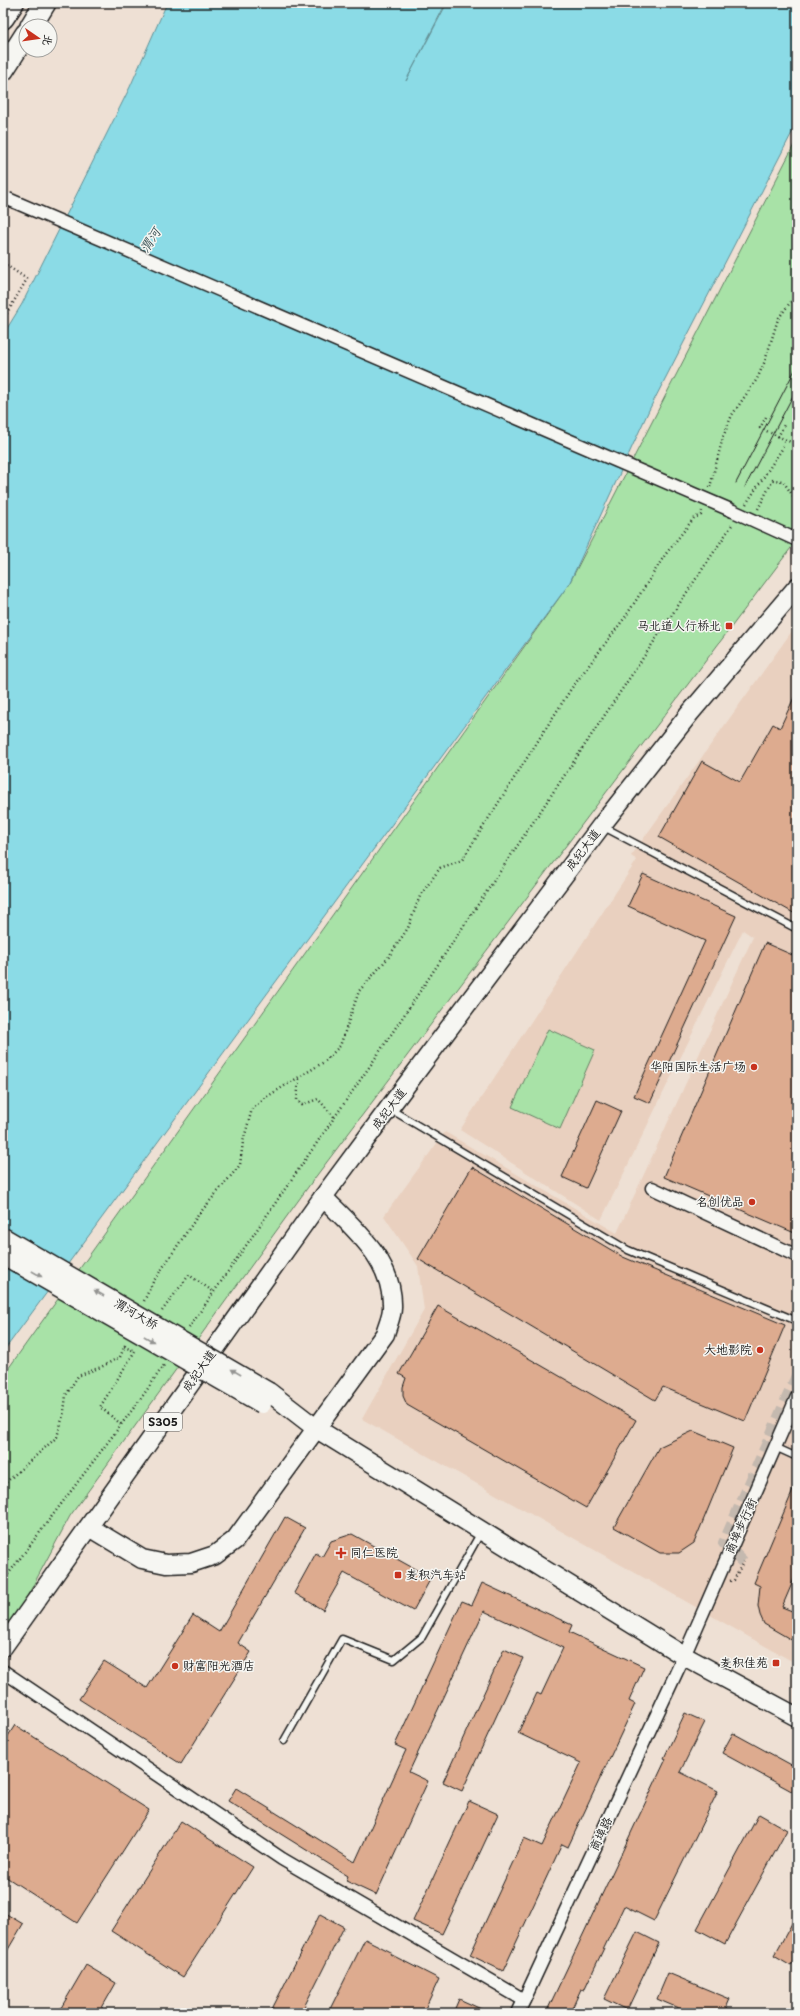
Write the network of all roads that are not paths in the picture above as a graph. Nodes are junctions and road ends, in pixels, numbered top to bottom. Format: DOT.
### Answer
graph roads {
  1 [pos="14,3"];
  2 [pos="46,3"];
  3 [pos="3,18"];
  4 [pos="36,18"];
  5 [pos="18,47"];
  6 [pos="3,70"];
  7 [pos="5,198"];
  8 [pos="797,540"];
  9 [pos="797,587"];
  10 [pos="601,826"];
  11 [pos="797,929"];
  12 [pos="389,1108"];
  13 [pos="652,1188"];
  14 [pos="323,1197"];
  15 [pos="3,1237"];
  16 [pos="3,1255"];
  17 [pos="797,1256"];
  18 [pos="797,1321"];
  19 [pos="797,1397"];
  20 [pos="266,1398"];
  21 [pos="317,1429"];
  22 [pos="775,1447"];
  23 [pos="797,1456"];
  24 [pos="89,1527"];
  25 [pos="481,1530"];
  26 [pos="3,1647"];
  27 [pos="684,1656"];
  28 [pos="3,1671"];
  29 [pos="797,1717"];
  30 [pos="284,1741"];
  31 [pos="524,2000"];
  32 [pos="518,2013"];
  1 -- 3 [label="highway"];
  2 -- 4 [label="highway"];
  5 -- 6 [label="highway"];
  7 -- 8 [label="street, bridge"];
  9 -- 10 [label="main road, 成纪大道"];
  10 -- 11 [label="lane"];
  10 -- 12 [label="main road, 成纪大道"];
  12 -- 14 [label="main road, 成纪大道"];
  12 -- 18 [label="lane"];
  13 -- 17 [label="street"];
  14 -- 21 [label="main road"];
  14 -- 24 [label="main road, 成纪大道 / S305"];
  20 -- 15 [label="main road, 渭河大桥, one-way, bridge"];
  16 -- 20 [label="main road, 渭河大桥, one-way, bridge"];
  19 -- 22 [label="street, 商埠步行街"];
  20 -- 21 [label="main road"];
  21 -- 24 [label="main road"];
  21 -- 25 [label="main road"];
  22 -- 23 [label="lane"];
  22 -- 27 [label="street, 商埠步行街"];
  24 -- 26 [label="main road, 成纪大道 / S305"];
  25 -- 27 [label="main road"];
  25 -- 30 [label="lane"];
  27 -- 29 [label="main road"];
  27 -- 31 [label="street, 商埠路"];
  28 -- 31 [label="street"];
  31 -- 32 [label="street, 商埠路"];
}
